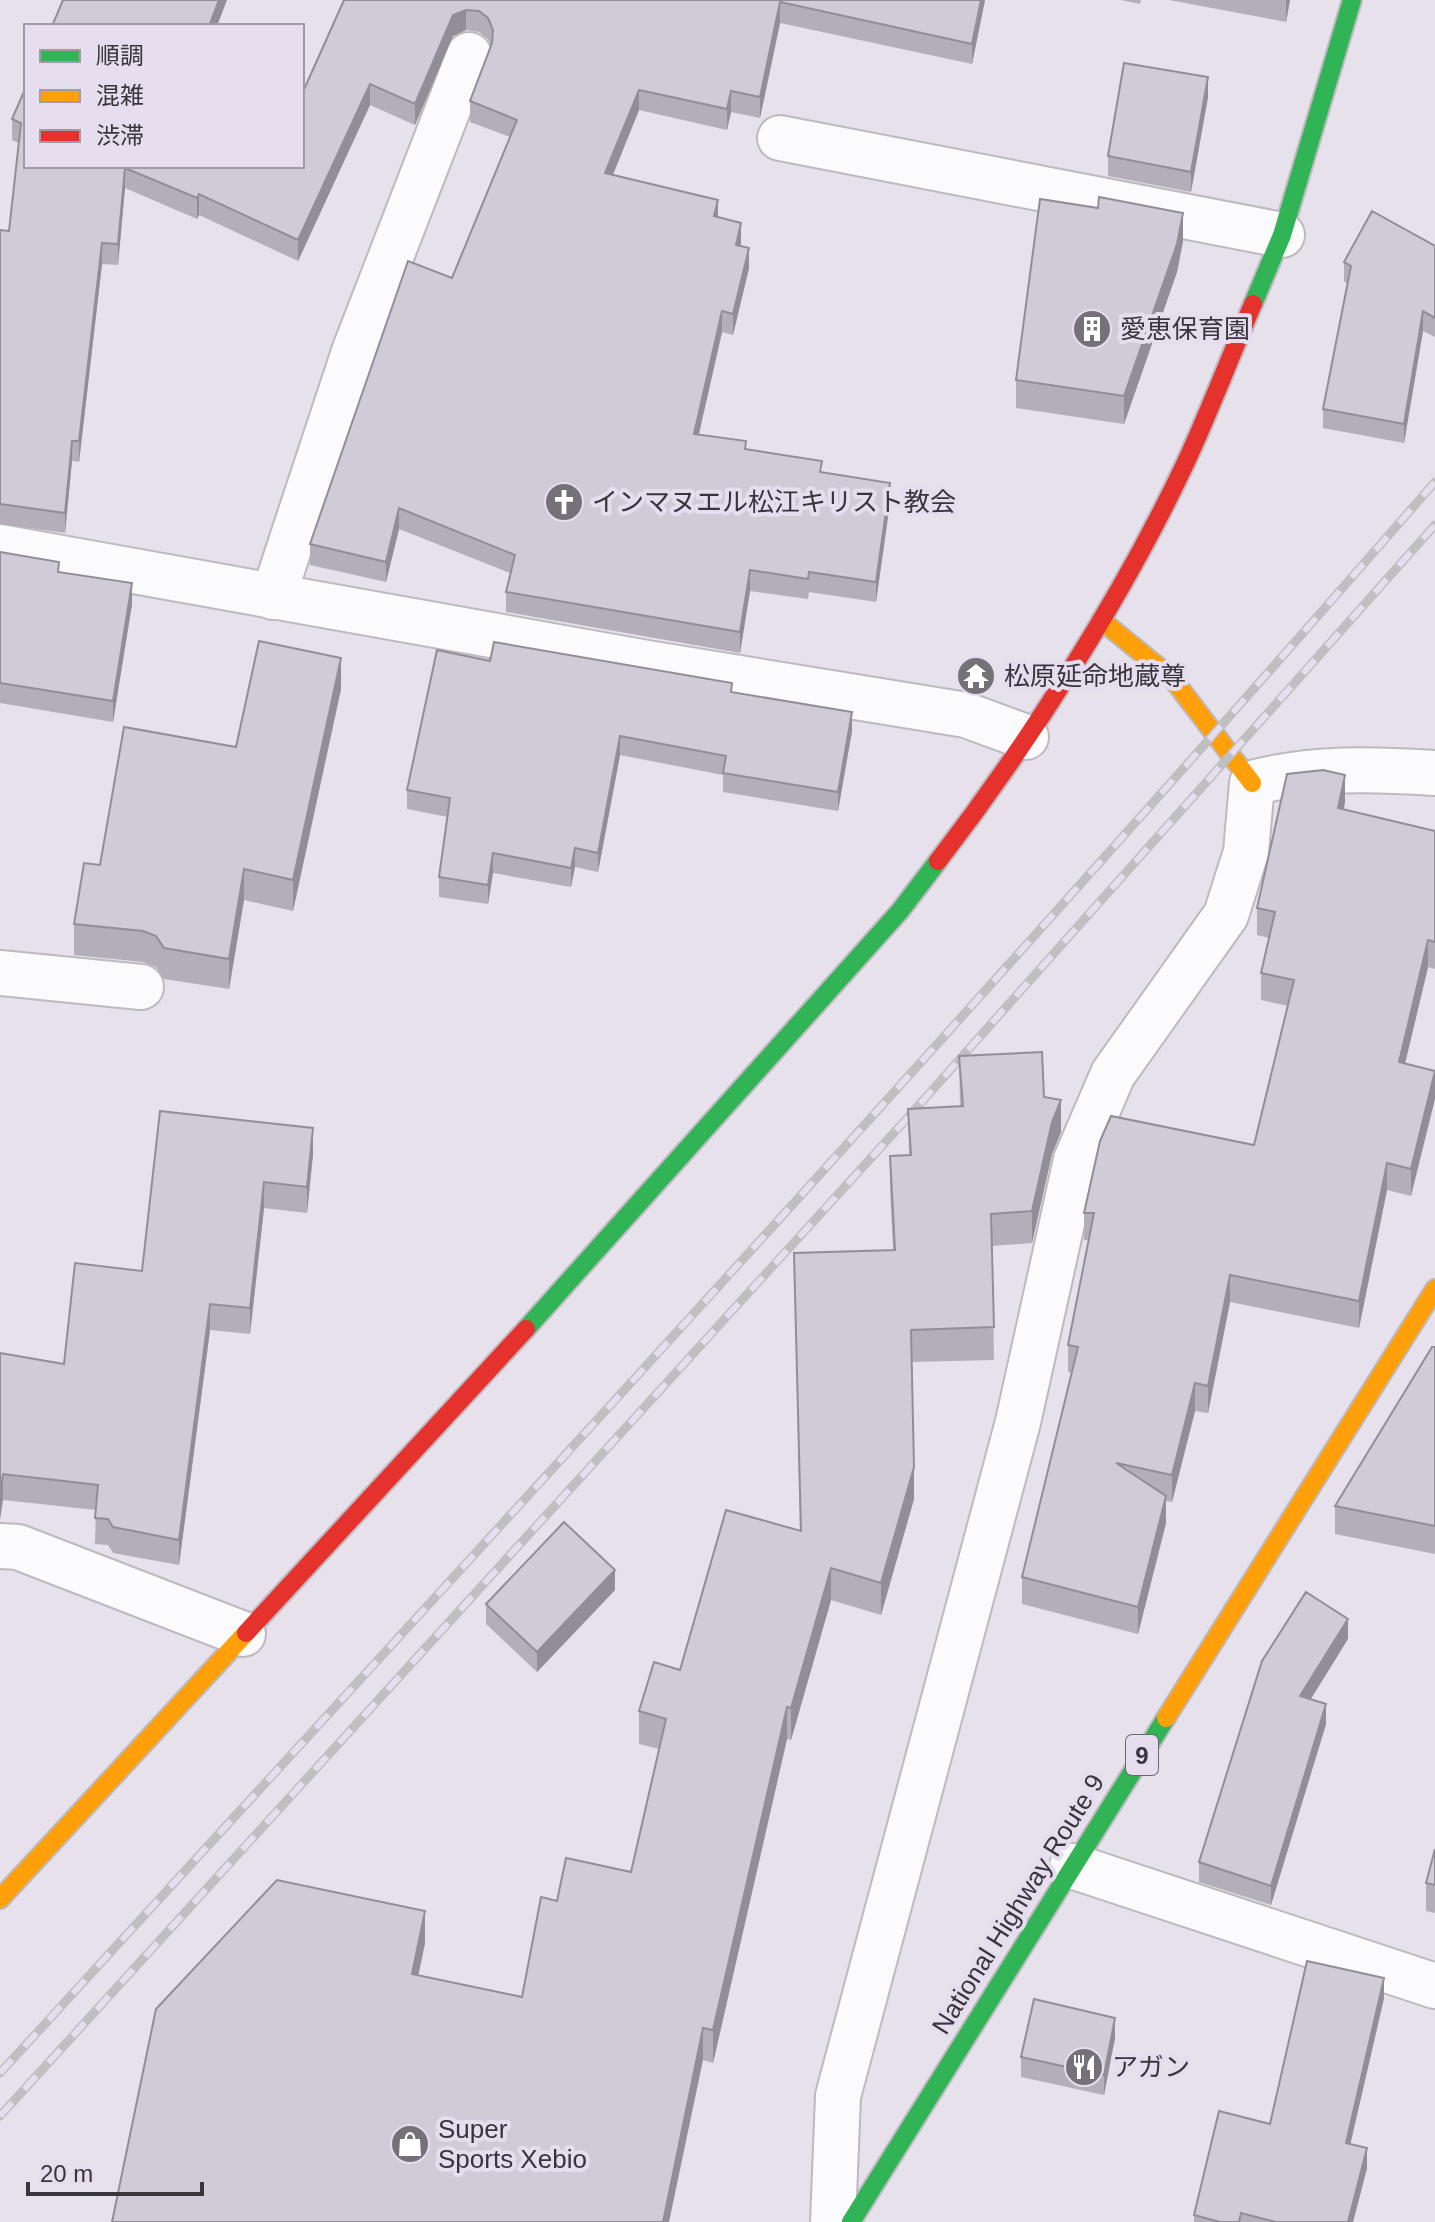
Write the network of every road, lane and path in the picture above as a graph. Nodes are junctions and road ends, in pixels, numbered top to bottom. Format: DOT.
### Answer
graph roads {
  1 [pos="1352,0"];
  2 [pos="469,55"];
  3 [pos="780,138"];
  4 [pos="1282,235"];
  5 [pos="0,547"];
  6 [pos="273,597"];
  7 [pos="1101,620"];
  8 [pos="1026,737"];
  9 [pos="1435,773"];
  10 [pos="1252,783"];
  11 [pos="0,973"];
  12 [pos="141,987"];
  13 [pos="1435,1289"];
  14 [pos="0,1546"];
  15 [pos="243,1634"];
  16 [pos="1072,1866"];
  17 [pos="0,1899"];
  18 [pos="1435,1986"];
  19 [pos="833,2222"];
  20 [pos="851,2222"];
  1 -- 4 [label="main road"];
  2 -- 6 [label="street"];
  3 -- 4 [label="street"];
  4 -- 7 [label="main road"];
  5 -- 6 [label="street"];
  6 -- 8 [label="street"];
  7 -- 8 [label="main road"];
  7 -- 10 [label="main road"];
  8 -- 15 [label="main road"];
  9 -- 10 [label="street"];
  10 -- 19 [label="street"];
  11 -- 12 [label="street"];
  13 -- 16 [label="main road, National Highway Route 9 / 9"];
  14 -- 15 [label="street"];
  15 -- 17 [label="main road"];
  16 -- 18 [label="street"];
  16 -- 20 [label="main road, National Highway Route 9 / 9"];
}
